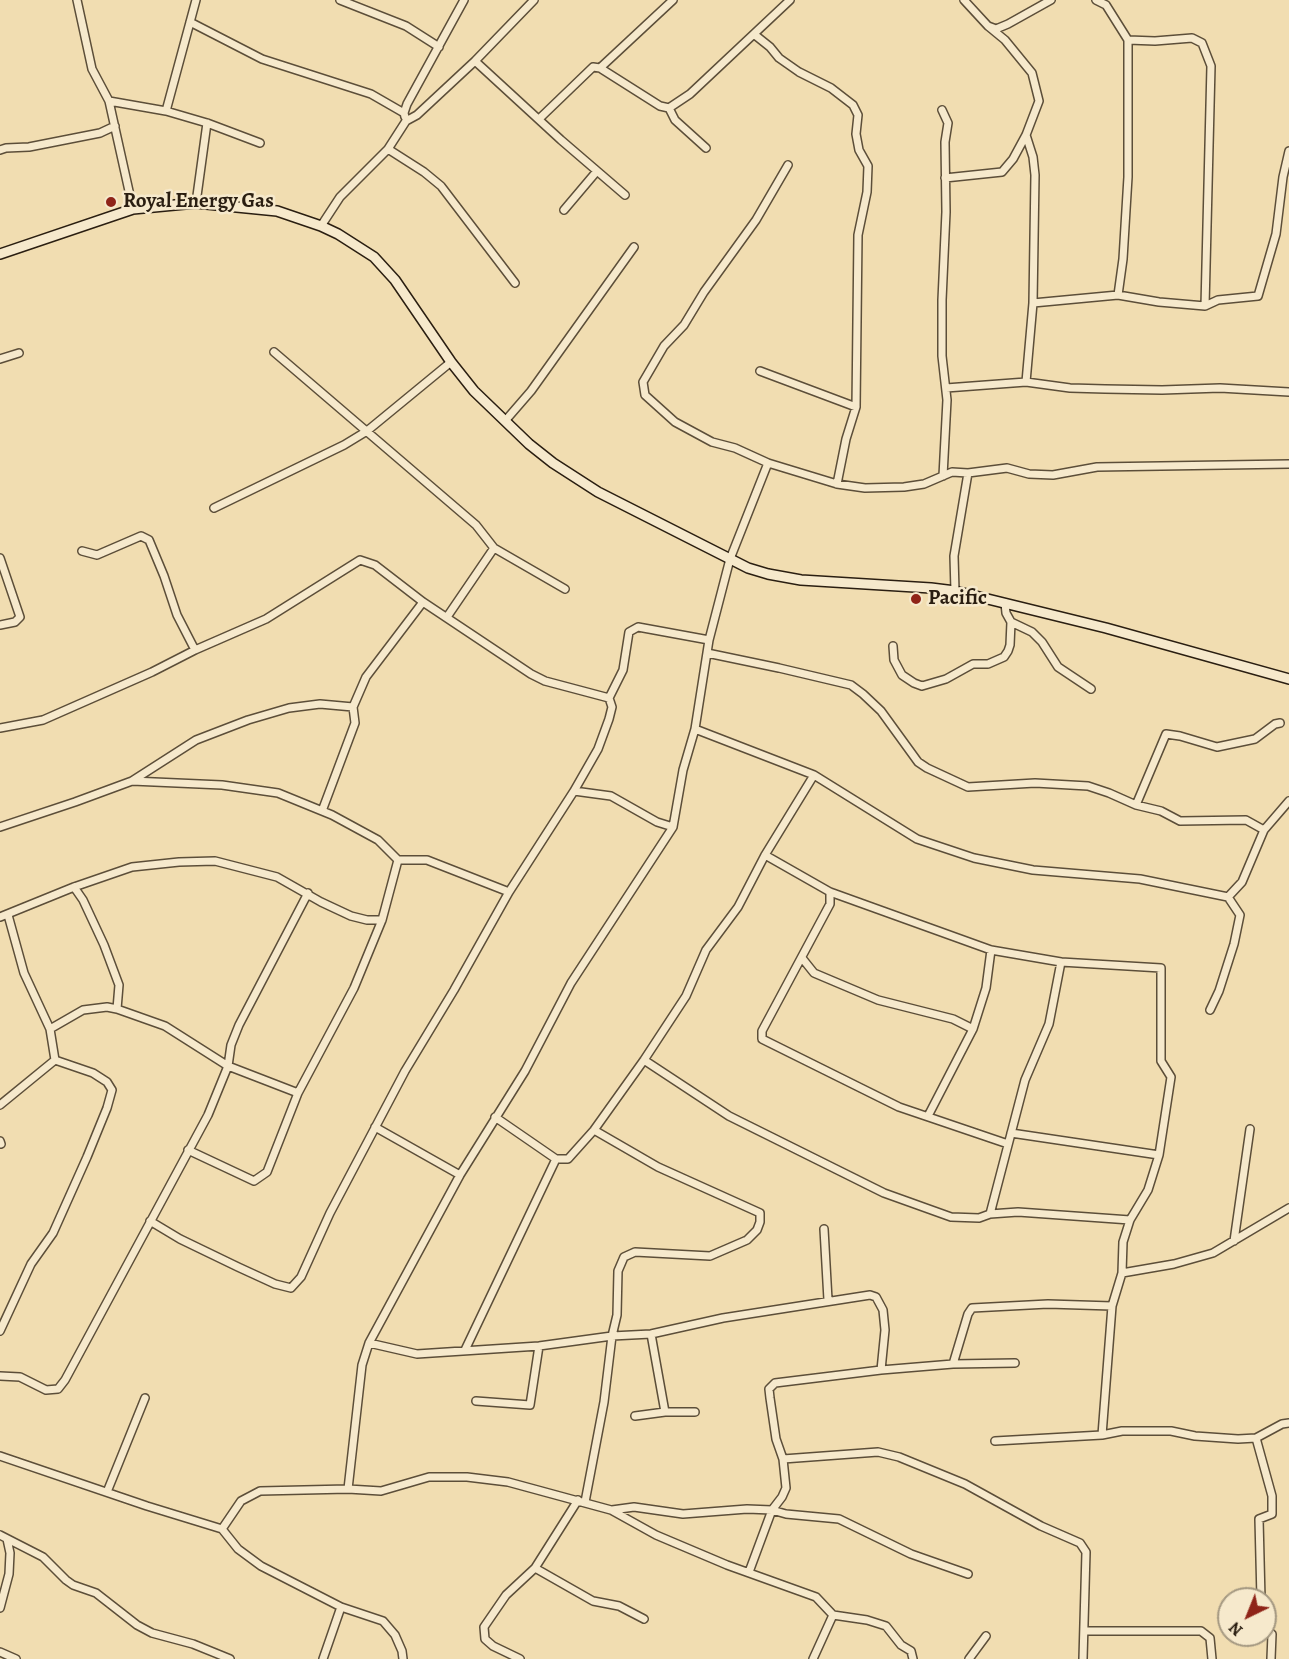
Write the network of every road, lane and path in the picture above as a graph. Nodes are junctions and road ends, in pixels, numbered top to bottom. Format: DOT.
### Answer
graph roads {
  1 [pos="77,0"];
  2 [pos="196,0"];
  3 [pos="340,0"];
  4 [pos="464,0"];
  5 [pos="534,0"];
  6 [pos="673,0"];
  7 [pos="790,0"];
  8 [pos="964,0"];
  9 [pos="1051,0"];
  10 [pos="1096,0"];
  11 [pos="190,22"];
  12 [pos="988,26"];
  13 [pos="755,35"];
  14 [pos="1128,40"];
  15 [pos="439,47"];
  16 [pos="475,61"];
  17 [pos="600,68"];
  18 [pos="109,101"];
  19 [pos="669,108"];
  20 [pos="942,110"];
  21 [pos="166,111"];
  22 [pos="404,113"];
  23 [pos="539,119"];
  24 [pos="406,121"];
  25 [pos="207,123"];
  26 [pos="115,126"];
  27 [pos="1026,135"];
  28 [pos="260,143"];
  29 [pos="706,148"];
  30 [pos="388,149"];
  31 [pos="0,150"];
  32 [pos="1289,151"];
  33 [pos="788,165"];
  34 [pos="597,171"];
  35 [pos="945,178"];
  36 [pos="625,195"];
  37 [pos="196,203"];
  38 [pos="133,209"];
  39 [pos="564,210"];
  40 [pos="321,226"];
  41 [pos="634,246"];
  42 [pos="0,254"];
  43 [pos="515,283"];
  44 [pos="1118,295"];
  45 [pos="1033,303"];
  46 [pos="1205,306"];
  47 [pos="274,352"];
  48 [pos="19,353"];
  49 [pos="0,359"];
  50 [pos="451,362"];
  51 [pos="760,371"];
  52 [pos="1026,382"];
  53 [pos="946,388"];
  54 [pos="1289,392"];
  55 [pos="856,407"];
  56 [pos="505,422"];
  57 [pos="367,431"];
  58 [pos="768,463"];
  59 [pos="1289,464"];
  60 [pos="968,473"];
  61 [pos="943,476"];
  62 [pos="837,484"];
  63 [pos="214,508"];
  64 [pos="494,548"];
  65 [pos="82,551"];
  66 [pos="0,558"];
  67 [pos="730,559"];
  68 [pos="566,589"];
  69 [pos="954,591"];
  70 [pos="423,602"];
  71 [pos="1005,603"];
  72 [pos="447,617"];
  73 [pos="1011,622"];
  74 [pos="0,625"];
  75 [pos="709,640"];
  76 [pos="893,646"];
  77 [pos="195,650"];
  78 [pos="706,653"];
  79 [pos="1289,679"];
  80 [pos="1091,689"];
  81 [pos="609,698"];
  82 [pos="353,707"];
  83 [pos="1280,723"];
  84 [pos="0,728"];
  85 [pos="694,729"];
  86 [pos="814,775"];
  87 [pos="132,781"];
  88 [pos="574,791"];
  89 [pos="1289,801"];
  90 [pos="1136,805"];
  91 [pos="322,811"];
  92 [pos="0,826"];
  93 [pos="674,827"];
  94 [pos="1264,830"];
  95 [pos="765,855"];
  96 [pos="398,860"];
  97 [pos="74,887"];
  98 [pos="509,892"];
  99 [pos="830,892"];
  100 [pos="309,893"];
  101 [pos="1228,897"];
  102 [pos="8,915"];
  103 [pos="0,917"];
  104 [pos="382,920"];
  105 [pos="991,950"];
  106 [pos="802,958"];
  107 [pos="1061,962"];
  108 [pos="117,1009"];
  109 [pos="1210,1010"];
  110 [pos="50,1029"];
  111 [pos="973,1029"];
  112 [pos="55,1060"];
  113 [pos="644,1060"];
  114 [pos="228,1066"];
  115 [pos="298,1093"];
  116 [pos="0,1105"];
  117 [pos="928,1116"];
  118 [pos="495,1117"];
  119 [pos="375,1127"];
  120 [pos="1250,1129"];
  121 [pos="594,1130"];
  122 [pos="1011,1133"];
  123 [pos="1008,1144"];
  124 [pos="188,1150"];
  125 [pos="1159,1155"];
  126 [pos="556,1159"];
  127 [pos="460,1175"];
  128 [pos="1289,1208"];
  129 [pos="990,1214"];
  130 [pos="1130,1220"];
  131 [pos="150,1221"];
  132 [pos="824,1229"];
  133 [pos="1234,1241"];
  134 [pos="1122,1273"];
  135 [pos="828,1300"];
  136 [pos="1112,1306"];
  137 [pos="0,1331"];
  138 [pos="651,1334"];
  139 [pos="612,1336"];
  140 [pos="369,1343"];
  141 [pos="539,1346"];
  142 [pos="465,1350"];
  143 [pos="1015,1363"];
  144 [pos="952,1364"];
  145 [pos="881,1370"];
  146 [pos="0,1376"];
  147 [pos="145,1398"];
  148 [pos="476,1401"];
  149 [pos="665,1412"];
  150 [pos="695,1412"];
  151 [pos="635,1416"];
  152 [pos="1289,1424"];
  153 [pos="1102,1435"];
  154 [pos="1256,1438"];
  155 [pos="994,1441"];
  156 [pos="0,1456"];
  157 [pos="783,1459"];
  158 [pos="348,1489"];
  159 [pos="107,1492"];
  160 [pos="581,1501"];
  161 [pos="611,1510"];
  162 [pos="772,1510"];
  163 [pos="222,1529"];
  164 [pos="3,1537"];
  165 [pos="535,1568"];
  166 [pos="749,1572"];
  167 [pos="968,1574"];
  168 [pos="1261,1587"];
  169 [pos="341,1607"];
  170 [pos="0,1608"];
  171 [pos="833,1615"];
  172 [pos="644,1619"];
  173 [pos="1085,1631"];
  174 [pos="986,1636"];
  175 [pos="0,1652"];
  176 [pos="16,1659"];
  177 [pos="230,1659"];
  178 [pos="323,1659"];
  179 [pos="403,1659"];
  180 [pos="520,1659"];
  181 [pos="813,1659"];
  182 [pos="913,1659"];
  183 [pos="969,1659"];
  184 [pos="1083,1659"];
  185 [pos="1212,1659"];
  1 -- 18 [label="street"];
  2 -- 11 [label="street"];
  3 -- 15 [label="street"];
  4 -- 15 [label="street"];
  5 -- 16 [label="street"];
  6 -- 17 [label="street"];
  7 -- 13 [label="street"];
  8 -- 12 [label="street"];
  9 -- 12 [label="street"];
  10 -- 14 [label="street"];
  11 -- 21 [label="street"];
  11 -- 22 [label="street"];
  12 -- 27 [label="street"];
  13 -- 19 [label="street"];
  13 -- 55 [label="street"];
  14 -- 44 [label="street"];
  14 -- 46 [label="street"];
  15 -- 22 [label="street"];
  16 -- 23 [label="street"];
  16 -- 24 [label="street"];
  17 -- 19 [label="street"];
  17 -- 23 [label="street"];
  18 -- 21 [label="street"];
  18 -- 26 [label="street"];
  19 -- 29 [label="street"];
  20 -- 35 [label="street"];
  21 -- 25 [label="street"];
  22 -- 24 [label="street"];
  23 -- 34 [label="street"];
  24 -- 30 [label="street"];
  25 -- 28 [label="street"];
  25 -- 37 [label="street"];
  26 -- 31 [label="street"];
  26 -- 38 [label="street"];
  27 -- 35 [label="street"];
  27 -- 45 [label="street"];
  30 -- 40 [label="street"];
  30 -- 43 [label="street"];
  32 -- 46 [label="street"];
  33 -- 58 [label="street"];
  34 -- 36 [label="street"];
  34 -- 39 [label="street"];
  35 -- 53 [label="street"];
  37 -- 38 [label="main road"];
  37 -- 40 [label="main road"];
  38 -- 42 [label="main road"];
  40 -- 50 [label="main road"];
  41 -- 56 [label="street"];
  44 -- 45 [label="street"];
  44 -- 46 [label="street"];
  45 -- 52 [label="street"];
  47 -- 57 [label="street"];
  48 -- 49 [label="street"];
  50 -- 56 [label="main road"];
  50 -- 57 [label="street"];
  51 -- 55 [label="street"];
  52 -- 53 [label="street"];
  52 -- 54 [label="street"];
  53 -- 61 [label="street"];
  55 -- 62 [label="street"];
  56 -- 67 [label="main road"];
  57 -- 63 [label="street"];
  57 -- 64 [label="street"];
  58 -- 62 [label="street"];
  58 -- 67 [label="street"];
  59 -- 60 [label="street"];
  60 -- 61 [label="street"];
  60 -- 69 [label="street"];
  61 -- 62 [label="street"];
  64 -- 68 [label="street"];
  64 -- 72 [label="street"];
  65 -- 77 [label="street"];
  66 -- 74 [label="street"];
  67 -- 69 [label="main road"];
  67 -- 75 [label="street"];
  69 -- 71 [label="main road"];
  70 -- 72 [label="street"];
  70 -- 77 [label="street"];
  70 -- 82 [label="street"];
  71 -- 73 [label="street"];
  71 -- 79 [label="main road"];
  72 -- 81 [label="street"];
  73 -- 76 [label="street"];
  73 -- 80 [label="street"];
  75 -- 78 [label="street"];
  75 -- 81 [label="street"];
  77 -- 84 [label="street"];
  78 -- 85 [label="street"];
  78 -- 90 [label="street"];
  81 -- 88 [label="street"];
  82 -- 87 [label="street"];
  82 -- 91 [label="street"];
  83 -- 90 [label="street"];
  85 -- 86 [label="street"];
  85 -- 93 [label="street"];
  86 -- 95 [label="street"];
  86 -- 101 [label="street"];
  87 -- 91 [label="street"];
  87 -- 92 [label="street"];
  88 -- 93 [label="street"];
  88 -- 98 [label="street"];
  89 -- 94 [label="street"];
  90 -- 94 [label="street"];
  91 -- 96 [label="street"];
  93 -- 118 [label="street"];
  94 -- 101 [label="street"];
  95 -- 99 [label="street"];
  95 -- 113 [label="street"];
  96 -- 98 [label="street"];
  96 -- 104 [label="street"];
  97 -- 100 [label="street"];
  97 -- 102 [label="street"];
  97 -- 108 [label="street"];
  98 -- 119 [label="street"];
  99 -- 105 [label="street"];
  99 -- 106 [label="street"];
  100 -- 104 [label="street"];
  100 -- 114 [label="street"];
  101 -- 109 [label="street"];
  102 -- 103 [label="street"];
  102 -- 110 [label="street"];
  104 -- 115 [label="street"];
  105 -- 107 [label="street"];
  105 -- 111 [label="street"];
  106 -- 111 [label="street"];
  106 -- 117 [label="street"];
  107 -- 122 [label="street"];
  107 -- 125 [label="street"];
  108 -- 110 [label="street"];
  108 -- 114 [label="street"];
  110 -- 112 [label="street"];
  111 -- 117 [label="street"];
  112 -- 116 [label="street"];
  112 -- 137 [label="street"];
  113 -- 121 [label="street"];
  113 -- 129 [label="street"];
  114 -- 115 [label="street"];
  114 -- 124 [label="street"];
  115 -- 124 [label="street"];
  117 -- 123 [label="street"];
  118 -- 126 [label="street"];
  118 -- 127 [label="street"];
  119 -- 127 [label="street"];
  119 -- 131 [label="street"];
  120 -- 133 [label="street"];
  121 -- 126 [label="street"];
  121 -- 139 [label="street"];
  122 -- 123 [label="street"];
  122 -- 125 [label="street"];
  123 -- 129 [label="street"];
  124 -- 131 [label="street"];
  125 -- 130 [label="street"];
  126 -- 142 [label="street"];
  127 -- 140 [label="street"];
  128 -- 133 [label="street"];
  129 -- 130 [label="street"];
  130 -- 134 [label="street"];
  131 -- 146 [label="street"];
  132 -- 135 [label="street"];
  133 -- 134 [label="street"];
  134 -- 136 [label="street"];
  135 -- 138 [label="street"];
  135 -- 145 [label="street"];
  136 -- 144 [label="street"];
  136 -- 153 [label="street"];
  138 -- 139 [label="street"];
  138 -- 149 [label="street"];
  139 -- 141 [label="street"];
  139 -- 160 [label="street"];
  140 -- 142 [label="street"];
  140 -- 158 [label="street"];
  141 -- 142 [label="street"];
  141 -- 148 [label="street"];
  143 -- 144 [label="street"];
  144 -- 145 [label="street"];
  145 -- 157 [label="street"];
  147 -- 159 [label="street"];
  149 -- 150 [label="street"];
  149 -- 151 [label="street"];
  152 -- 154 [label="street"];
  153 -- 154 [label="street"];
  153 -- 155 [label="street"];
  154 -- 168 [label="street"];
  156 -- 159 [label="street"];
  157 -- 162 [label="street"];
  157 -- 173 [label="street"];
  158 -- 160 [label="street"];
  158 -- 163 [label="street"];
  159 -- 163 [label="street"];
  160 -- 161 [label="street"];
  160 -- 165 [label="street"];
  161 -- 162 [label="street"];
  161 -- 166 [label="street"];
  162 -- 166 [label="street"];
  162 -- 167 [label="street"];
  163 -- 169 [label="street"];
  164 -- 170 [label="street"];
  164 -- 177 [label="street"];
  165 -- 172 [label="street"];
  165 -- 180 [label="street"];
  166 -- 171 [label="street"];
  169 -- 178 [label="street"];
  169 -- 179 [label="street"];
  171 -- 181 [label="street"];
  171 -- 182 [label="street"];
  173 -- 184 [label="street"];
  173 -- 185 [label="street"];
  174 -- 183 [label="street"];
  175 -- 176 [label="street"];
}
